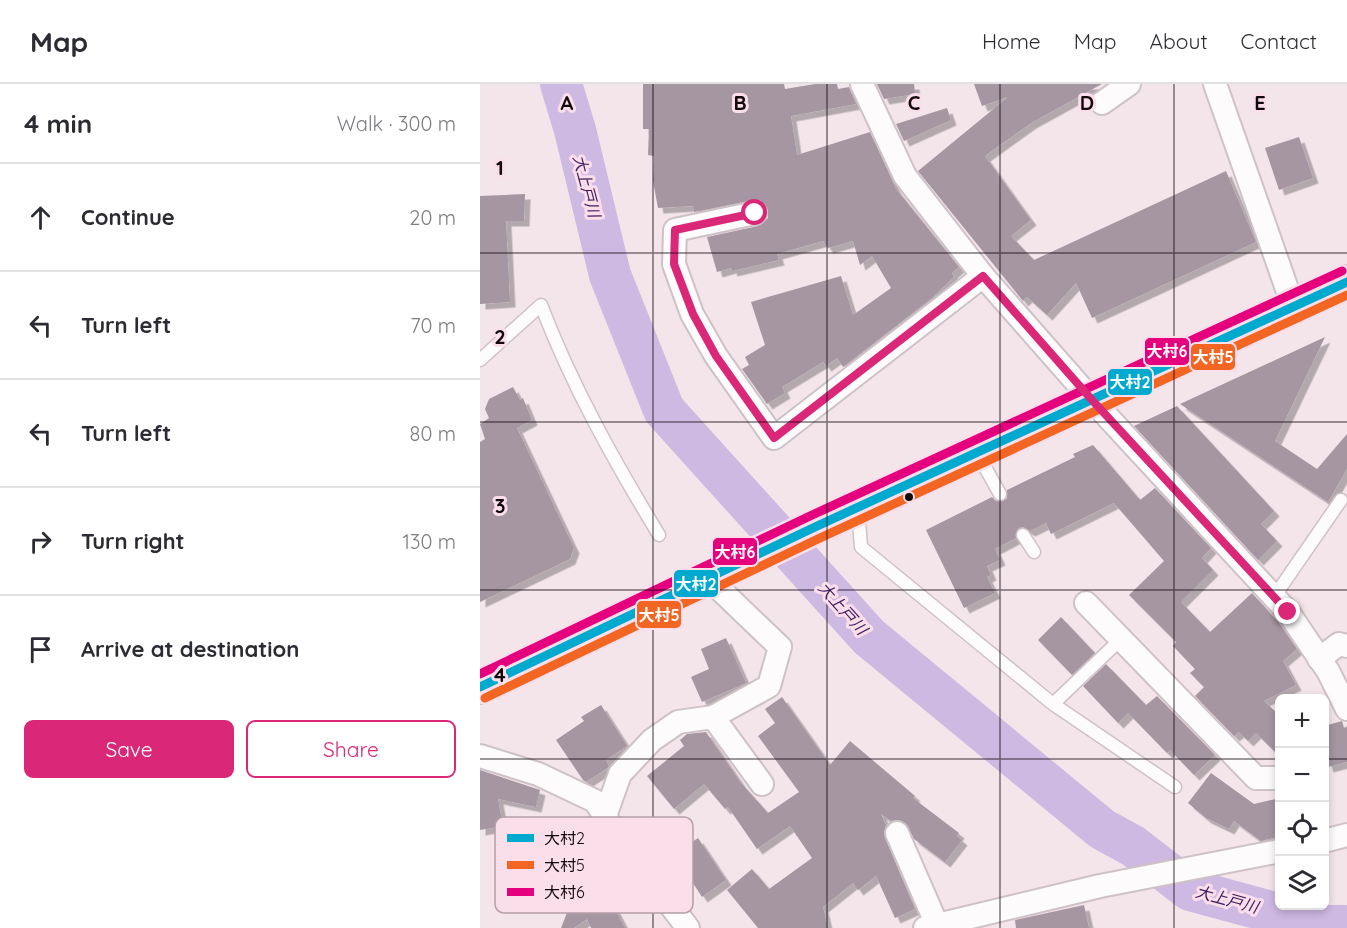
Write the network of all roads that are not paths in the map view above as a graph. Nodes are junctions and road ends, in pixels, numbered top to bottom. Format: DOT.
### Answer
graph roads {
  1 [pos="862,84"];
  2 [pos="1129,84"];
  3 [pos="1215,84"];
  4 [pos="1102,103"];
  5 [pos="755,213"];
  6 [pos="983,276"];
  7 [pos="1347,282"];
  8 [pos="1293,306"];
  9 [pos="480,360"];
  10 [pos="1092,400"];
  11 [pos="976,452"];
  12 [pos="1000,494"];
  13 [pos="1341,500"];
  14 [pos="858,507"];
  15 [pos="659,535"];
  16 [pos="1023,535"];
  17 [pos="1034,552"];
  18 [pos="713,576"];
  19 [pos="1274,597"];
  20 [pos="1086,603"];
  21 [pos="1121,639"];
  22 [pos="1347,646"];
  23 [pos="1319,659"];
  24 [pos="480,687"];
  25 [pos="1346,702"];
  26 [pos="1053,704"];
  27 [pos="712,717"];
  28 [pos="480,756"];
  29 [pos="1275,778"];
  30 [pos="762,784"];
  31 [pos="1175,787"];
  32 [pos="605,816"];
  33 [pos="897,833"];
  34 [pos="1347,836"];
  35 [pos="1329,840"];
  36 [pos="1275,852"];
  37 [pos="677,913"];
  38 [pos="1012,919"];
  39 [pos="931,927"];
  40 [pos="688,928"];
  1 -- 6 [label="street"];
  2 -- 4 [label="street"];
  3 -- 8 [label="street"];
  5 -- 6 [label="street"];
  6 -- 10 [label="street"];
  7 -- 8 [label="highway"];
  8 -- 10 [label="highway"];
  9 -- 15 [label="lane"];
  10 -- 11 [label="highway"];
  10 -- 19 [label="street"];
  11 -- 12 [label="lane"];
  11 -- 14 [label="highway"];
  13 -- 19 [label="lane"];
  14 -- 18 [label="highway"];
  14 -- 26 [label="lane"];
  16 -- 17 [label="lane"];
  18 -- 24 [label="highway"];
  18 -- 27 [label="street"];
  19 -- 23 [label="street"];
  20 -- 21 [label="street"];
  21 -- 26 [label="lane"];
  21 -- 29 [label="street"];
  22 -- 23 [label="street"];
  23 -- 25 [label="street"];
  26 -- 31 [label="lane"];
  27 -- 30 [label="street"];
  27 -- 32 [label="street"];
  28 -- 32 [label="street"];
  33 -- 39 [label="street"];
  34 -- 35 [label="street"];
  36 -- 38 [label="street"];
  37 -- 40 [label="street"];
  38 -- 39 [label="street"];
}
